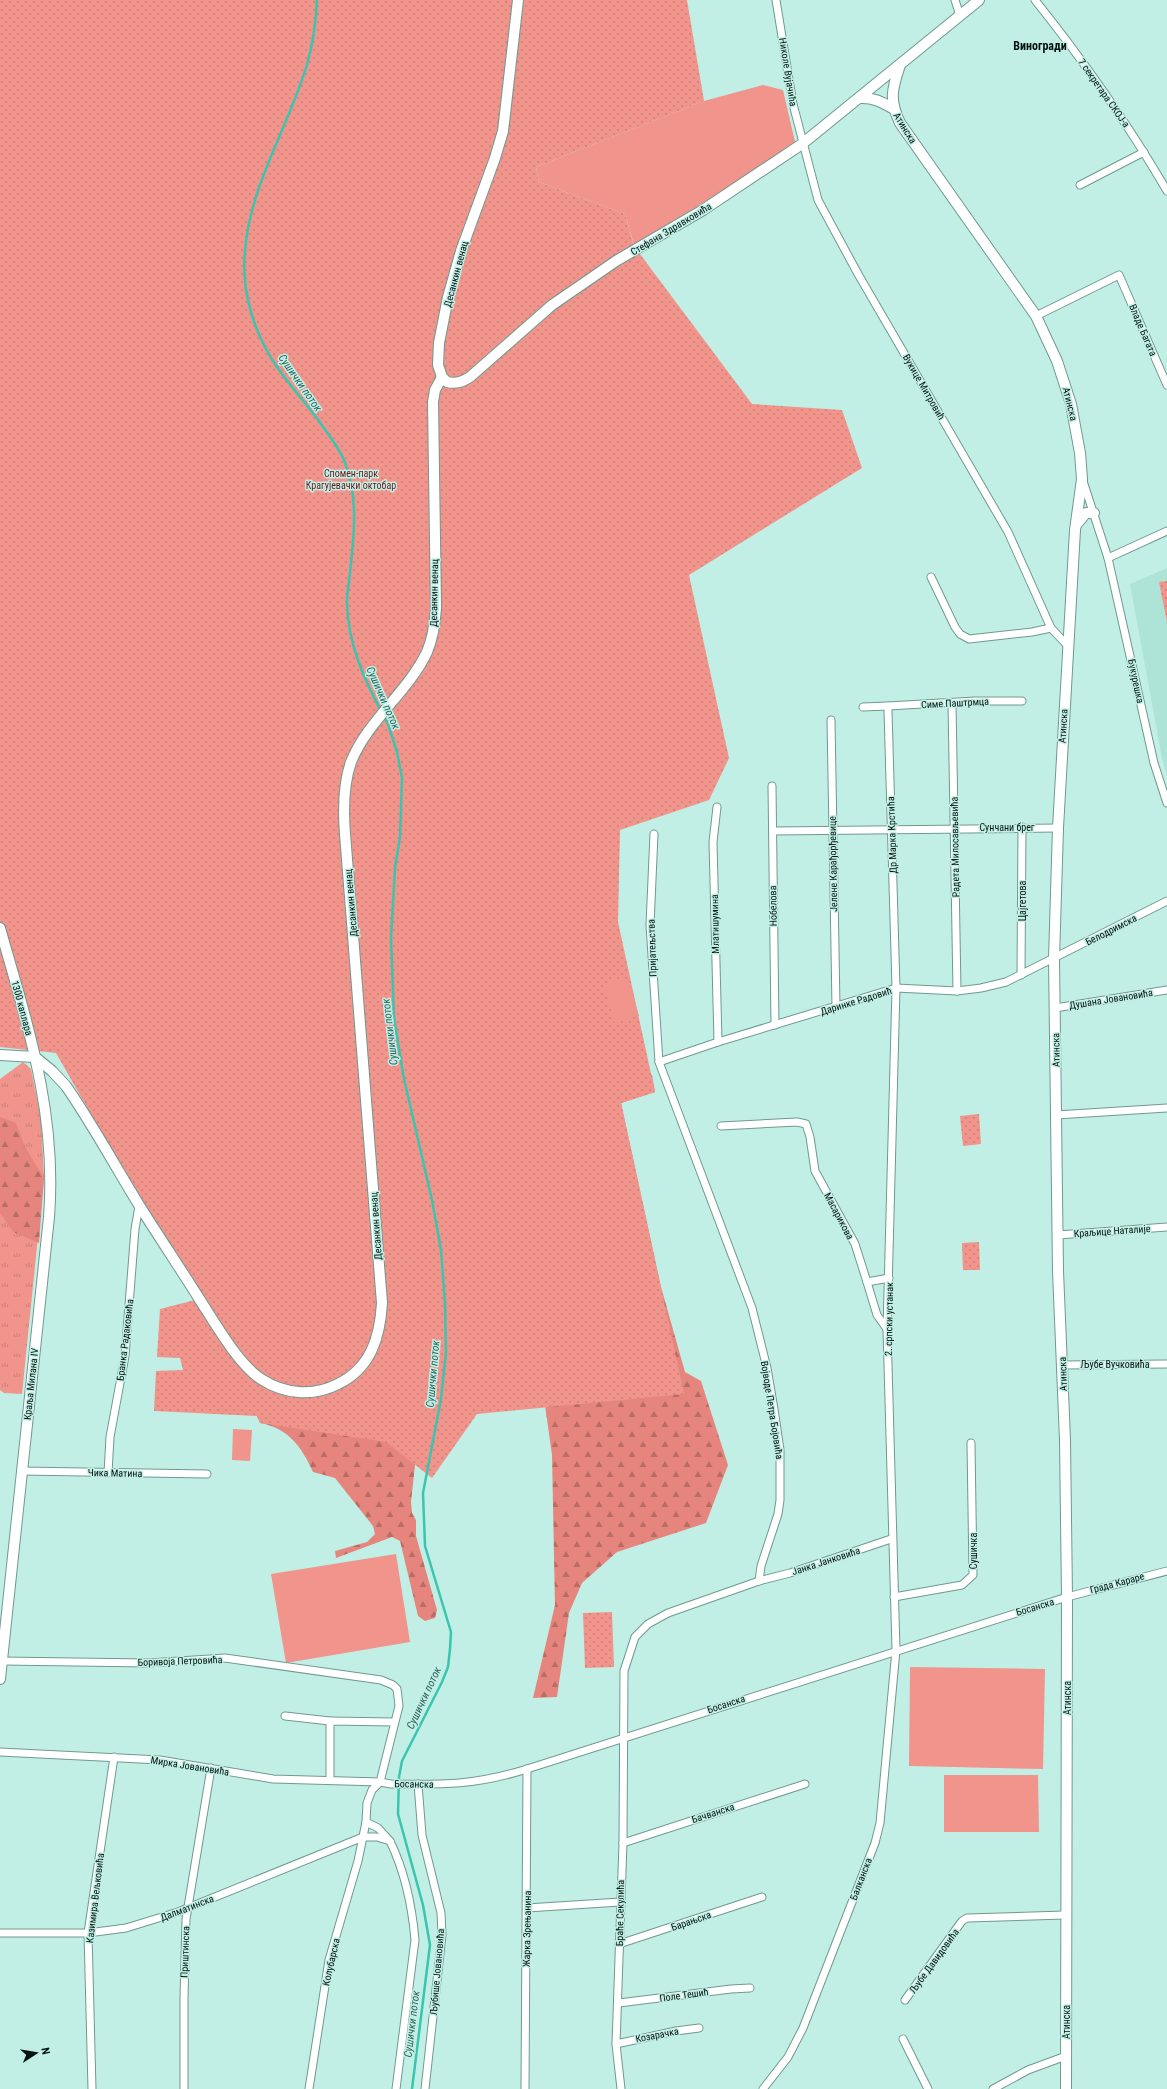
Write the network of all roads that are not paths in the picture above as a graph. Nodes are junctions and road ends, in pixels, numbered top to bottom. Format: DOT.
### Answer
graph roads {
  1 [pos="518,0"];
  2 [pos="776,0"];
  3 [pos="955,0"];
  4 [pos="979,0"];
  5 [pos="1035,0"];
  6 [pos="960,16"];
  7 [pos="900,66"];
  8 [pos="859,98"];
  9 [pos="894,109"];
  10 [pos="802,144"];
  11 [pos="1144,152"];
  12 [pos="1080,186"];
  13 [pos="1167,191"];
  14 [pos="1036,316"];
  15 [pos="1164,371"];
  16 [pos="442,377"];
  17 [pos="1167,385"];
  18 [pos="1082,479"];
  19 [pos="1094,513"];
  20 [pos="1076,524"];
  21 [pos="1167,531"];
  22 [pos="1108,558"];
  23 [pos="931,577"];
  24 [pos="1051,628"];
  25 [pos="1068,646"];
  26 [pos="1022,701"];
  27 [pos="952,703"];
  28 [pos="888,706"];
  29 [pos="863,707"];
  30 [pos="831,720"];
  31 [pos="772,786"];
  32 [pos="1167,803"];
  33 [pos="717,807"];
  34 [pos="1022,827"];
  35 [pos="956,828"];
  36 [pos="1058,828"];
  37 [pos="832,829"];
  38 [pos="892,829"];
  39 [pos="773,831"];
  40 [pos="654,834"];
  41 [pos="1167,901"];
  42 [pos="0,928"];
  43 [pos="1054,959"];
  44 [pos="1021,975"];
  45 [pos="896,988"];
  46 [pos="1167,990"];
  47 [pos="957,991"];
  48 [pos="836,1007"];
  49 [pos="1055,1008"];
  50 [pos="775,1025"];
  51 [pos="718,1042"];
  52 [pos="0,1055"];
  53 [pos="35,1057"];
  54 [pos="659,1062"];
  55 [pos="60,1079"];
  56 [pos="42,1088"];
  57 [pos="1167,1108"];
  58 [pos="1056,1115"];
  59 [pos="721,1126"];
  60 [pos="139,1206"];
  61 [pos="1167,1227"];
  62 [pos="1058,1236"];
  63 [pos="889,1278"];
  64 [pos="867,1282"];
  65 [pos="887,1329"];
  66 [pos="1167,1364"];
  67 [pos="1063,1365"];
  68 [pos="971,1443"];
  69 [pos="22,1471"];
  70 [pos="108,1474"];
  71 [pos="207,1474"];
  72 [pos="891,1539"];
  73 [pos="1167,1570"];
  74 [pos="759,1581"];
  75 [pos="894,1597"];
  76 [pos="1068,1597"];
  77 [pos="896,1650"];
  78 [pos="2,1661"];
  79 [pos="0,1679"];
  80 [pos="285,1716"];
  81 [pos="330,1721"];
  82 [pos="394,1722"];
  83 [pos="622,1738"];
  84 [pos="0,1752"];
  85 [pos="114,1757"];
  86 [pos="211,1768"];
  87 [pos="528,1769"];
  88 [pos="330,1780"];
  89 [pos="380,1782"];
  90 [pos="418,1784"];
  91 [pos="805,1784"];
  92 [pos="366,1822"];
  93 [pos="363,1837"];
  94 [pos="390,1841"];
  95 [pos="623,1843"];
  96 [pos="762,1897"];
  97 [pos="620,1902"];
  98 [pos="188,1908"];
  99 [pos="528,1908"];
  100 [pos="1065,1915"];
  101 [pos="0,1933"];
  102 [pos="88,1933"];
  103 [pos="619,1944"];
  104 [pos="750,1988"];
  105 [pos="905,2000"];
  106 [pos="619,2003"];
  107 [pos="699,2028"];
  108 [pos="903,2039"];
  109 [pos="616,2044"];
  110 [pos="1066,2056"];
  111 [pos="92,2089"];
  112 [pos="184,2089"];
  113 [pos="309,2089"];
  114 [pos="396,2089"];
  115 [pos="425,2089"];
  116 [pos="525,2089"];
  117 [pos="621,2089"];
  118 [pos="763,2089"];
  119 [pos="928,2089"];
  120 [pos="993,2089"];
  121 [pos="1066,2089"];
  1 -- 16 [label="street, Десанкин венац"];
  2 -- 10 [label="street, Николе Вујачића"];
  3 -- 6 [label="street"];
  4 -- 6 [label="street, Стефана Здравковића"];
  5 -- 11 [label="street, 7 секретара СКОЈ-а"];
  6 -- 7 [label="street, Стефана Здравковића"];
  7 -- 8 [label="street, Стефана Здравковића"];
  7 -- 9 [label="street, Атинска"];
  8 -- 9 [label="street"];
  8 -- 10 [label="street, Стефана Здравковића"];
  9 -- 14 [label="street, Атинска"];
  10 -- 16 [label="street, Стефана Здравковића"];
  10 -- 24 [label="street, Вукице Митровић"];
  11 -- 12 [label="street"];
  11 -- 13 [label="street, 7 секретара СКОЈ-а"];
  14 -- 15 [label="street, Владе Багата"];
  14 -- 18 [label="street, Атинска"];
  15 -- 17 [label="street, Владе Багата"];
  16 -- 60 [label="street, Десанкин венац"];
  18 -- 19 [label="street, Букурешка"];
  18 -- 20 [label="street, Атинска"];
  19 -- 20 [label="street"];
  19 -- 22 [label="street, Букурешка"];
  20 -- 25 [label="street, Атинска"];
  21 -- 22 [label="street"];
  22 -- 32 [label="street, Букурешка"];
  23 -- 24 [label="street"];
  24 -- 25 [label="street, Вукице Митровић"];
  25 -- 36 [label="street, Атинска"];
  26 -- 27 [label="street, Симе Паштрмца"];
  27 -- 28 [label="street, Симе Паштрмца"];
  27 -- 35 [label="street, Радета Милосављевића"];
  28 -- 29 [label="street"];
  28 -- 38 [label="street, Др Марка Крстића"];
  30 -- 37 [label="street, Јелене Карађорђевице"];
  31 -- 39 [label="street, Нобелова"];
  33 -- 51 [label="street, Млатишумина"];
  34 -- 35 [label="street, Сунчани брег"];
  34 -- 36 [label="street, Сунчани брег"];
  34 -- 44 [label="street, Цајгетова"];
  35 -- 38 [label="street, Сунчани брег"];
  35 -- 47 [label="street, Радета Милосављевића"];
  36 -- 43 [label="street, Атинска"];
  37 -- 38 [label="street, Сунчани брег"];
  37 -- 39 [label="street, Сунчани брег"];
  37 -- 48 [label="street, Јелене Карађорђевице"];
  38 -- 45 [label="street, Др Марка Крстића"];
  39 -- 50 [label="street, Нобелова"];
  40 -- 54 [label="street, Пријатељства"];
  41 -- 43 [label="street, Белодримска"];
  42 -- 53 [label="street, 1300 каплара"];
  43 -- 44 [label="street, Даринке Радовић"];
  43 -- 49 [label="street, Атинска"];
  44 -- 47 [label="street, Даринке Радовић"];
  45 -- 47 [label="street, Даринке Радовић"];
  45 -- 48 [label="street, Даринке Радовић"];
  45 -- 63 [label="street, 2. српски устанак"];
  46 -- 49 [label="street, Душана Јовановића"];
  48 -- 50 [label="street, Даринке Радовић"];
  49 -- 58 [label="street, Атинска"];
  50 -- 51 [label="street, Даринке Радовић"];
  51 -- 54 [label="street, Даринке Радовић"];
  52 -- 53 [label="street"];
  53 -- 55 [label="street, Десанкин венац"];
  53 -- 56 [label="street, 1300 каплара"];
  54 -- 74 [label="street, Војводе Петра Бојовића"];
  55 -- 56 [label="street"];
  55 -- 60 [label="street, Десанкин венац"];
  56 -- 69 [label="street, Краља Милана IV"];
  57 -- 58 [label="street"];
  58 -- 62 [label="street, Атинска"];
  59 -- 64 [label="street, Масарикова"];
  60 -- 70 [label="street, Бранка Радаковића"];
  61 -- 62 [label="street, Краљице Наталије"];
  62 -- 67 [label="street, Атинска"];
  63 -- 64 [label="street"];
  63 -- 65 [label="street, 2. српски устанак"];
  64 -- 65 [label="street, Масарикова"];
  65 -- 72 [label="street, 2. српски устанак"];
  66 -- 67 [label="street, Љубе Вучковића"];
  67 -- 76 [label="street, Атинска"];
  68 -- 75 [label="street, Сушичка"];
  69 -- 70 [label="street, Чика Матина"];
  69 -- 78 [label="street, Краља Милана IV"];
  70 -- 71 [label="street, Чика Матина"];
  72 -- 74 [label="street, Јанка Јанковића"];
  72 -- 75 [label="street, 2. српски устанак"];
  73 -- 76 [label="street, Града Караре"];
  74 -- 83 [label="street"];
  75 -- 77 [label="street, 2. српски устанак"];
  76 -- 77 [label="street, Босанска"];
  76 -- 100 [label="street, Атинска"];
  77 -- 83 [label="street, Босанска"];
  77 -- 118 [label="street, Балканска"];
  78 -- 79 [label="street, Краља Милана IV"];
  78 -- 82 [label="street, Боривоја Петровића"];
  80 -- 81 [label="street"];
  81 -- 82 [label="street"];
  81 -- 88 [label="street"];
  82 -- 89 [label="street"];
  83 -- 87 [label="street, Босанска"];
  83 -- 95 [label="street, Браће Секулића"];
  84 -- 85 [label="street, Мирка Јовановића"];
  85 -- 86 [label="street, Мирка Јовановића"];
  85 -- 102 [label="street, Казимира Вељковића"];
  86 -- 88 [label="street, Мирка Јовановића"];
  86 -- 98 [label="street, Приштинска"];
  87 -- 90 [label="street, Босанска"];
  87 -- 99 [label="street, Жарка Зрењанина"];
  88 -- 89 [label="street, Мирка Јовановића"];
  89 -- 90 [label="street, Босанска"];
  89 -- 92 [label="street, Колубарска"];
  90 -- 115 [label="street, Љубише Јовановића"];
  91 -- 95 [label="street, Бачванска"];
  92 -- 93 [label="street, Колубарска"];
  92 -- 94 [label="street"];
  93 -- 94 [label="street"];
  93 -- 98 [label="street, Далматинска"];
  93 -- 113 [label="street, Колубарска"];
  94 -- 114 [label="street"];
  95 -- 97 [label="street, Браће Секулића"];
  96 -- 103 [label="street, Барањска"];
  97 -- 99 [label="street"];
  97 -- 103 [label="street, Браће Секулића"];
  98 -- 102 [label="street, Далматинска"];
  98 -- 112 [label="street, Приштинска"];
  99 -- 116 [label="street, Жарка Зрењанина"];
  100 -- 105 [label="street, Љубе Давидовића"];
  100 -- 110 [label="street, Атинска"];
  101 -- 102 [label="street, Далматинска"];
  102 -- 111 [label="street, Казимира Вељковића"];
  103 -- 106 [label="street, Браће Секулића"];
  104 -- 106 [label="street, Поле Тешић"];
  106 -- 109 [label="street, Браће Секулића"];
  107 -- 109 [label="street, Козарачка"];
  108 -- 119 [label="street"];
  109 -- 117 [label="street, Браће Секулића"];
  110 -- 120 [label="street"];
  110 -- 121 [label="street, Атинска"];
}
